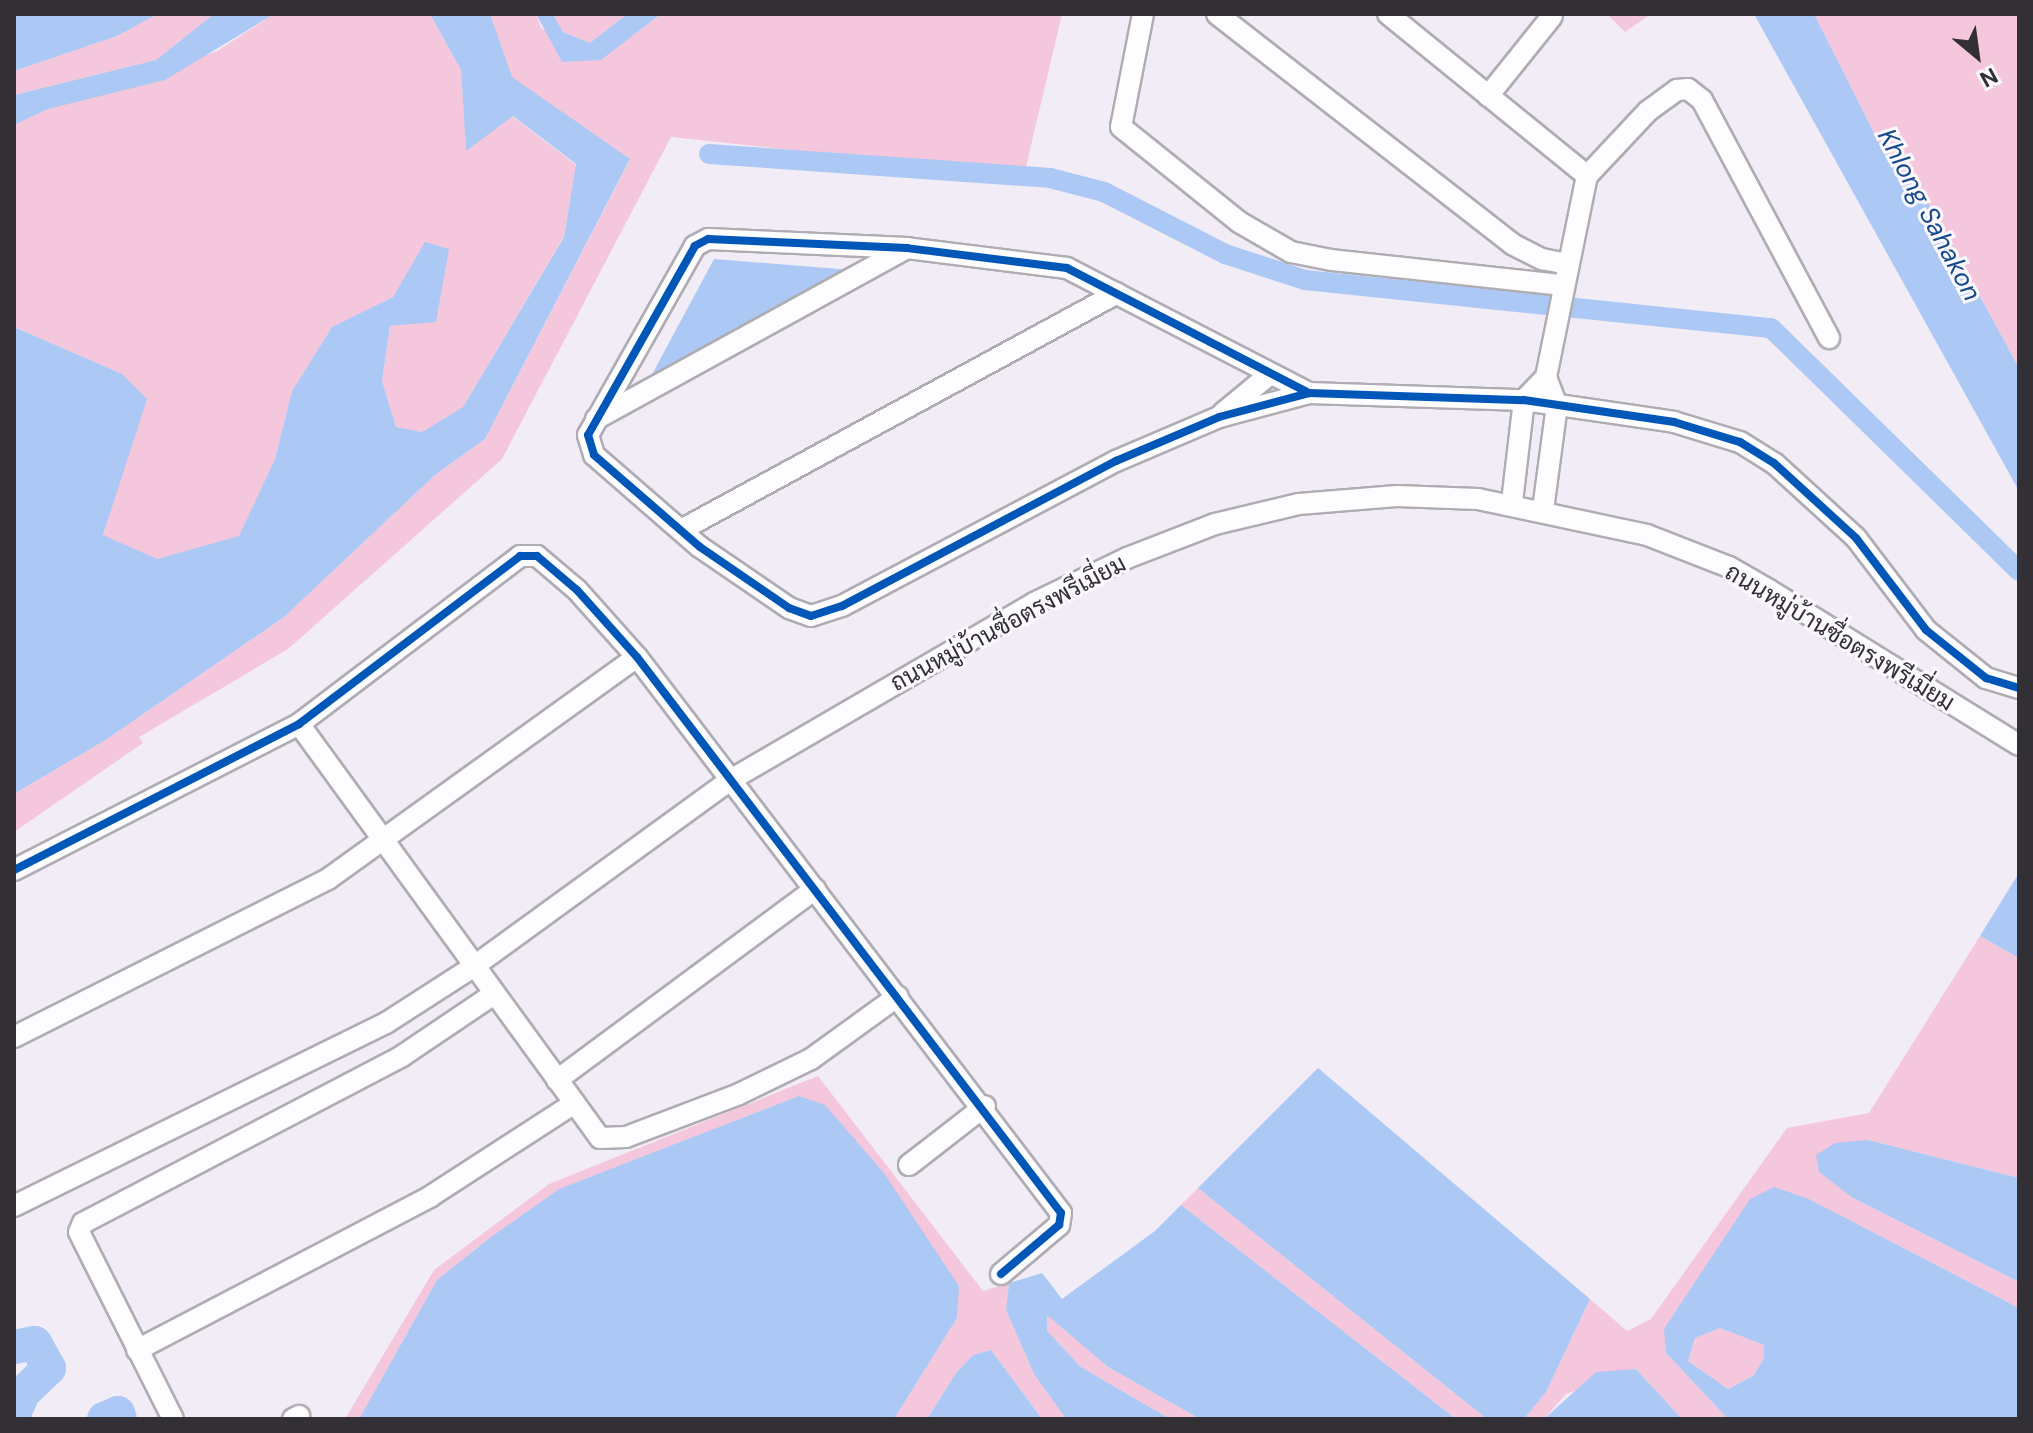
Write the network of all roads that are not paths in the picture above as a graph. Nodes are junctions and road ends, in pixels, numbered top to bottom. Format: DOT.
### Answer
graph roads {
  1 [pos="1143,14"];
  2 [pos="1217,14"];
  3 [pos="1388,14"];
  4 [pos="1552,16"];
  5 [pos="1488,96"];
  6 [pos="1587,176"];
  7 [pos="907,248"];
  8 [pos="1526,252"];
  9 [pos="1567,264"];
  10 [pos="1517,282"];
  11 [pos="1562,286"];
  12 [pos="1117,293"];
  13 [pos="1829,338"];
  14 [pos="1269,375"];
  15 [pos="1546,377"];
  16 [pos="1309,393"];
  17 [pos="1524,400"];
  18 [pos="1557,405"];
  19 [pos="1219,417"];
  20 [pos="596,419"];
  21 [pos="1512,502"];
  22 [pos="1543,510"];
  23 [pos="681,530"];
  24 [pos="637,657"];
  25 [pos="2019,688"];
  26 [pos="299,724"];
  27 [pos="2019,745"];
  28 [pos="732,779"];
  29 [pos="383,842"];
  30 [pos="14,870"];
  31 [pos="815,889"];
  32 [pos="473,967"];
  33 [pos="494,994"];
  34 [pos="898,996"];
  35 [pos="14,1037"];
  36 [pos="557,1080"];
  37 [pos="575,1103"];
  38 [pos="985,1106"];
  39 [pos="909,1165"];
  40 [pos="14,1206"];
  41 [pos="1001,1274"];
  42 [pos="137,1350"];
  43 [pos="173,1419"];
  1 -- 10 [label="street"];
  2 -- 8 [label="street"];
  3 -- 5 [label="street"];
  4 -- 5 [label="street"];
  5 -- 6 [label="street"];
  6 -- 9 [label="street"];
  6 -- 13 [label="street"];
  7 -- 12 [label="street"];
  7 -- 20 [label="street"];
  7 -- 20 [label="street"];
  8 -- 9 [label="street"];
  8 -- 10 [label="street"];
  9 -- 11 [label="street"];
  10 -- 11 [label="street"];
  11 -- 15 [label="street"];
  12 -- 14 [label="street"];
  12 -- 23 [label="street"];
  14 -- 16 [label="street"];
  14 -- 19 [label="street"];
  15 -- 17 [label="street"];
  15 -- 18 [label="street"];
  16 -- 17 [label="street"];
  16 -- 19 [label="street"];
  17 -- 18 [label="street"];
  17 -- 21 [label="street"];
  18 -- 22 [label="street"];
  18 -- 25 [label="street"];
  19 -- 23 [label="street"];
  20 -- 23 [label="street"];
  21 -- 22 [label="street, ถนนหมู่บ้านซื่อตรงพรีเมี่ยม"];
  21 -- 28 [label="street, ถนนหมู่บ้านซื่อตรงพรีเมี่ยม"];
  22 -- 27 [label="street, ถนนหมู่บ้านซื่อตรงพรีเมี่ยม"];
  24 -- 26 [label="street"];
  24 -- 28 [label="street"];
  24 -- 29 [label="street"];
  26 -- 29 [label="street"];
  26 -- 30 [label="street"];
  28 -- 31 [label="street"];
  28 -- 32 [label="street, ถนนหมู่บ้านซื่อตรงพรีเมี่ยม"];
  29 -- 32 [label="street"];
  29 -- 35 [label="street"];
  31 -- 34 [label="street"];
  31 -- 36 [label="street"];
  32 -- 33 [label="street"];
  32 -- 40 [label="street, ถนนหมู่บ้านซื่อตรงพรีเมี่ยม"];
  33 -- 36 [label="street"];
  33 -- 42 [label="street"];
  34 -- 37 [label="street"];
  34 -- 38 [label="street"];
  36 -- 37 [label="street"];
  37 -- 42 [label="street"];
  38 -- 39 [label="street"];
  38 -- 41 [label="street"];
  42 -- 43 [label="street"];
}
